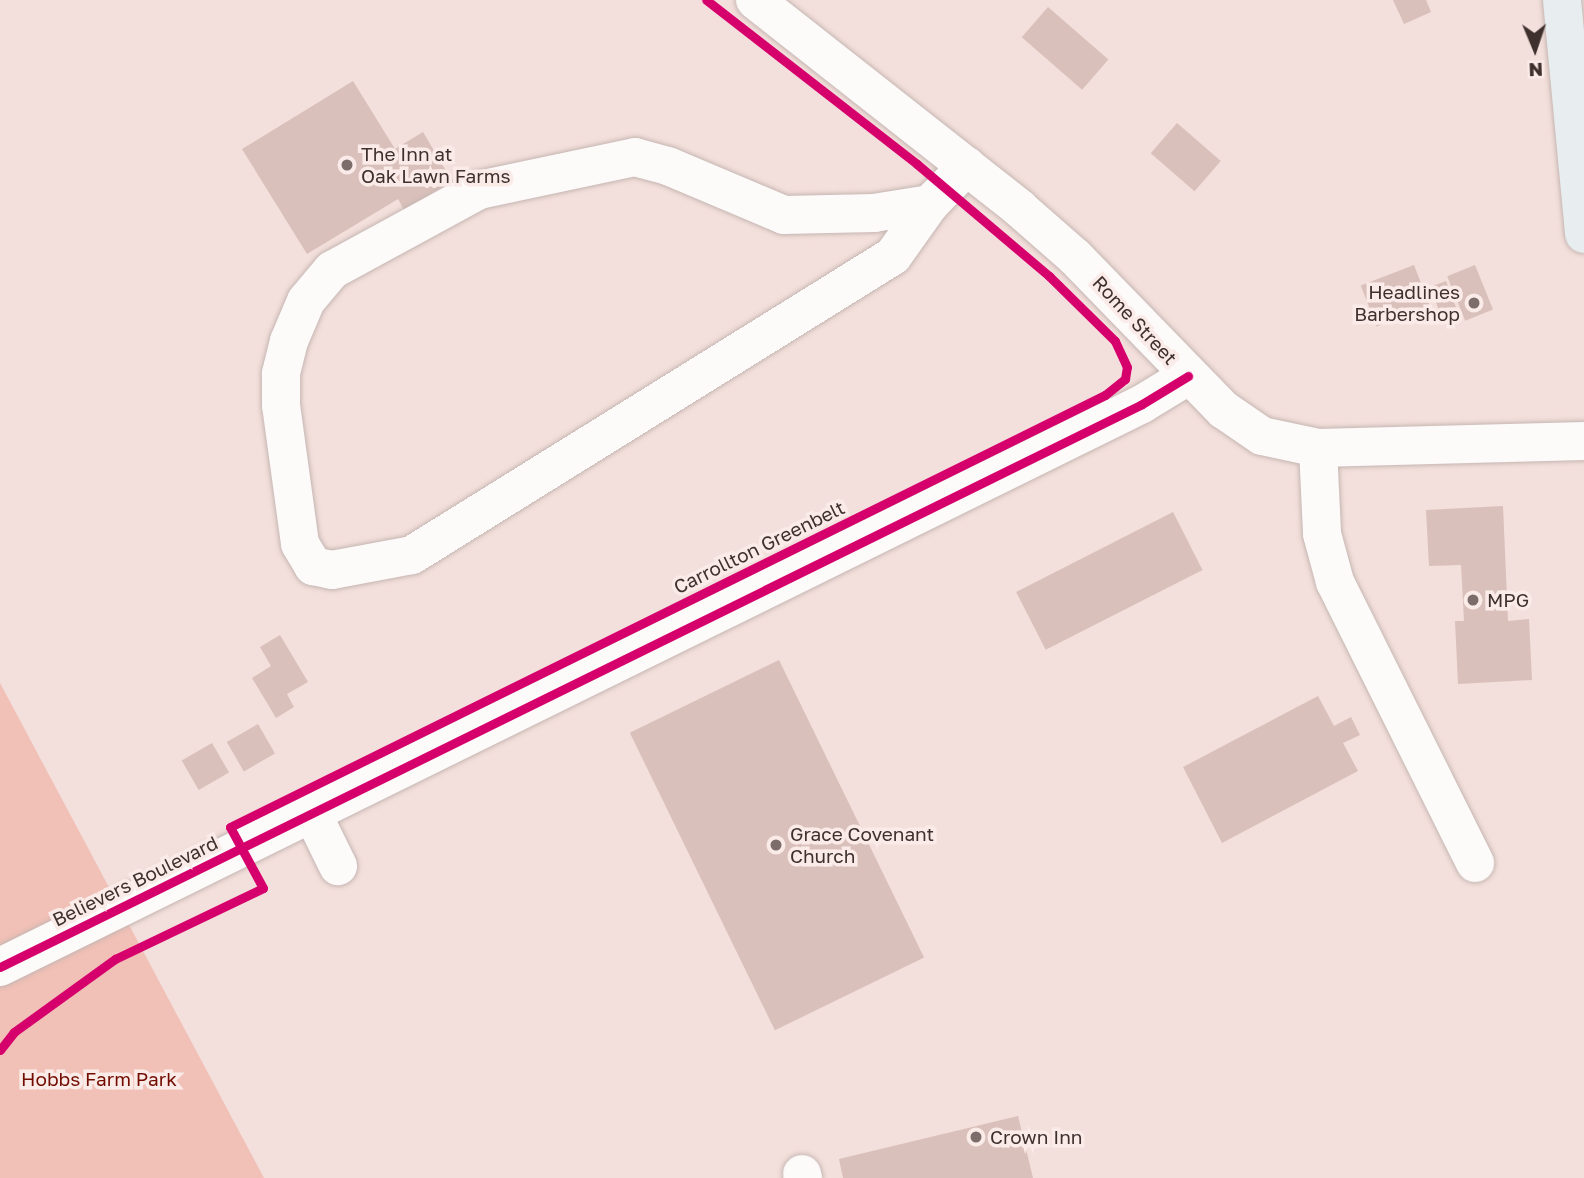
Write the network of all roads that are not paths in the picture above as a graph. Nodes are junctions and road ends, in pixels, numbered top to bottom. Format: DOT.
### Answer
graph roads {
  1 [pos="755,0"];
  2 [pos="1562,0"];
  3 [pos="967,166"];
  4 [pos="930,204"];
  5 [pos="1584,234"];
  6 [pos="1188,376"];
  7 [pos="1584,441"];
  8 [pos="1318,448"];
  9 [pos="313,815"];
  10 [pos="1475,863"];
  11 [pos="338,866"];
  12 [pos="0,967"];
  1 -- 3 [label="street, Rome Street"];
  2 -- 5 [label="main road"];
  3 -- 4 [label="street"];
  3 -- 6 [label="street, Rome Street"];
  4 -- 4 [label="street"];
  6 -- 8 [label="street, Rome Street"];
  6 -- 9 [label="street, Believers Boulevard"];
  7 -- 8 [label="street, Rome Street"];
  8 -- 10 [label="street"];
  9 -- 11 [label="street"];
  9 -- 12 [label="street, Believers Boulevard"];
}
